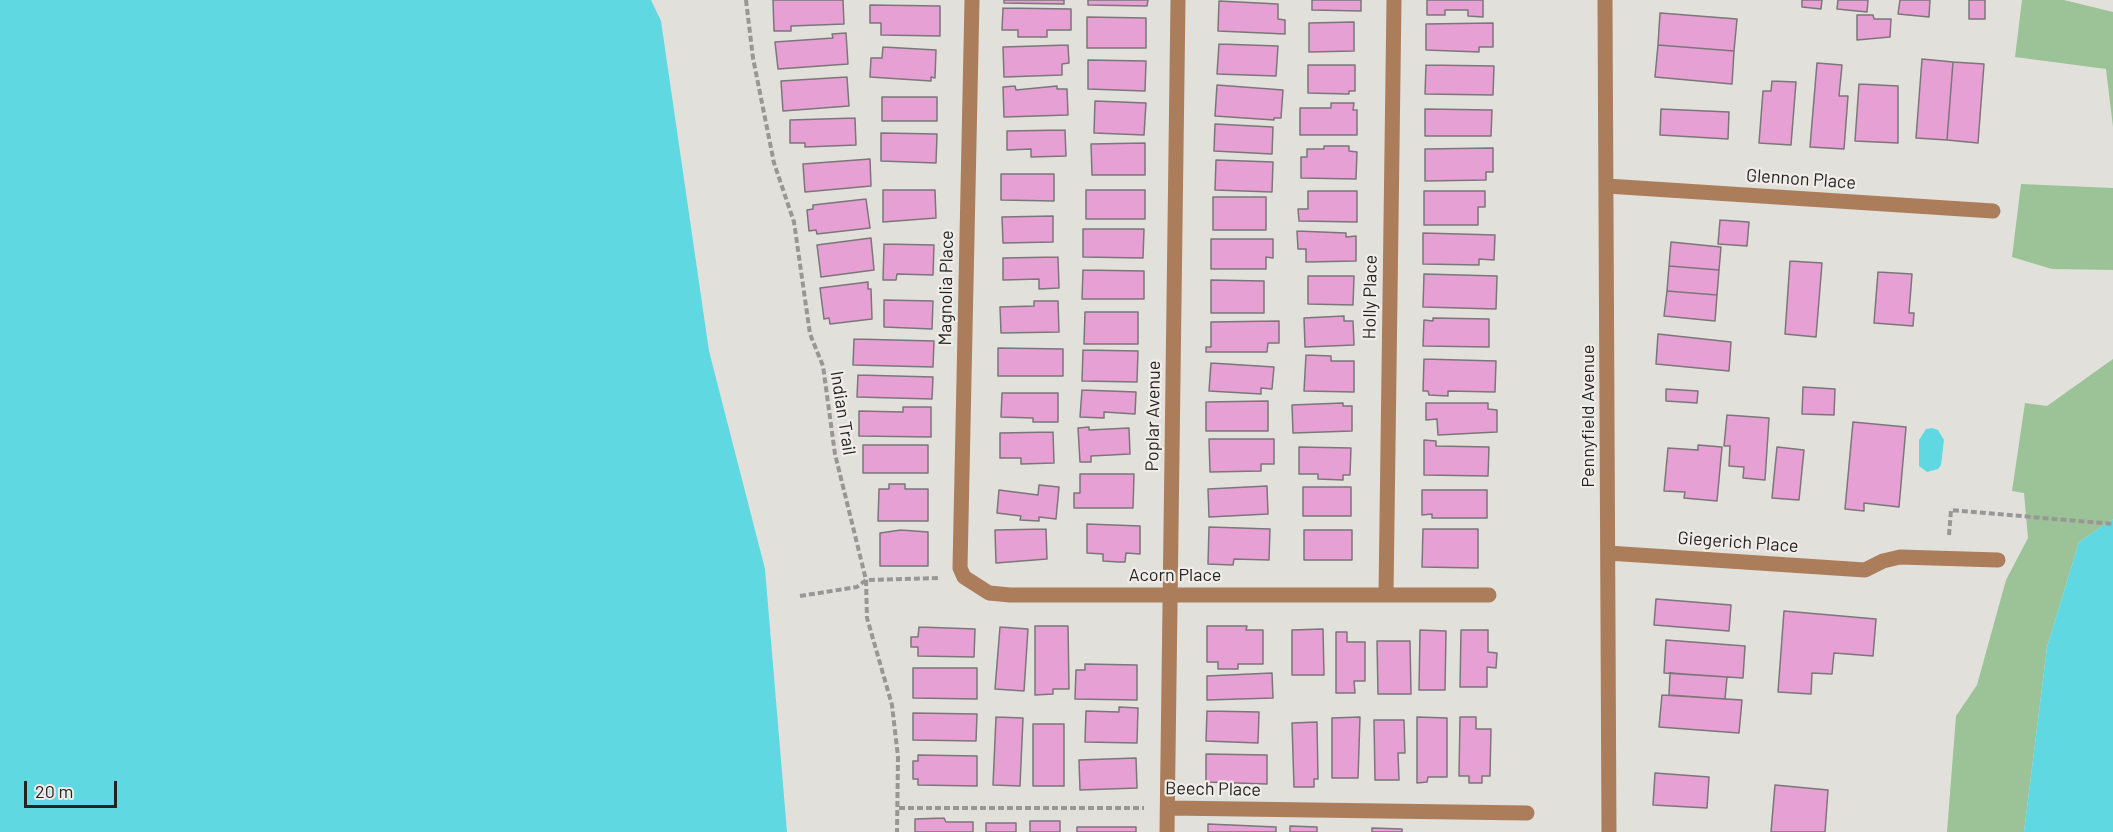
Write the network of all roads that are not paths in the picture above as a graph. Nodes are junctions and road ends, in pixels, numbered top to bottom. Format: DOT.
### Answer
graph roads {
  1 [pos="972,0"];
  2 [pos="1178,0"];
  3 [pos="1394,0"];
  4 [pos="1605,0"];
  5 [pos="1607,186"];
  6 [pos="1993,211"];
  7 [pos="1608,553"];
  8 [pos="1998,561"];
  9 [pos="964,577"];
  10 [pos="1170,595"];
  11 [pos="1386,595"];
  12 [pos="1490,595"];
  13 [pos="1168,808"];
  14 [pos="1527,813"];
  15 [pos="1167,832"];
  16 [pos="1609,832"];
  1 -- 9 [label="street, Magnolia Place"];
  2 -- 10 [label="street, Poplar Avenue"];
  3 -- 11 [label="street, Holly Place"];
  4 -- 5 [label="street, Pennyfield Avenue"];
  5 -- 6 [label="street, Glennon Place"];
  5 -- 7 [label="street, Pennyfield Avenue"];
  7 -- 8 [label="street, Giegerich Place"];
  7 -- 16 [label="street, Pennyfield Avenue"];
  9 -- 10 [label="street, Acorn Place"];
  10 -- 11 [label="street, Acorn Place"];
  10 -- 13 [label="street, Poplar Avenue"];
  11 -- 12 [label="street, Acorn Place"];
  13 -- 14 [label="street, Beech Place"];
  13 -- 15 [label="street, Poplar Avenue"];
}
